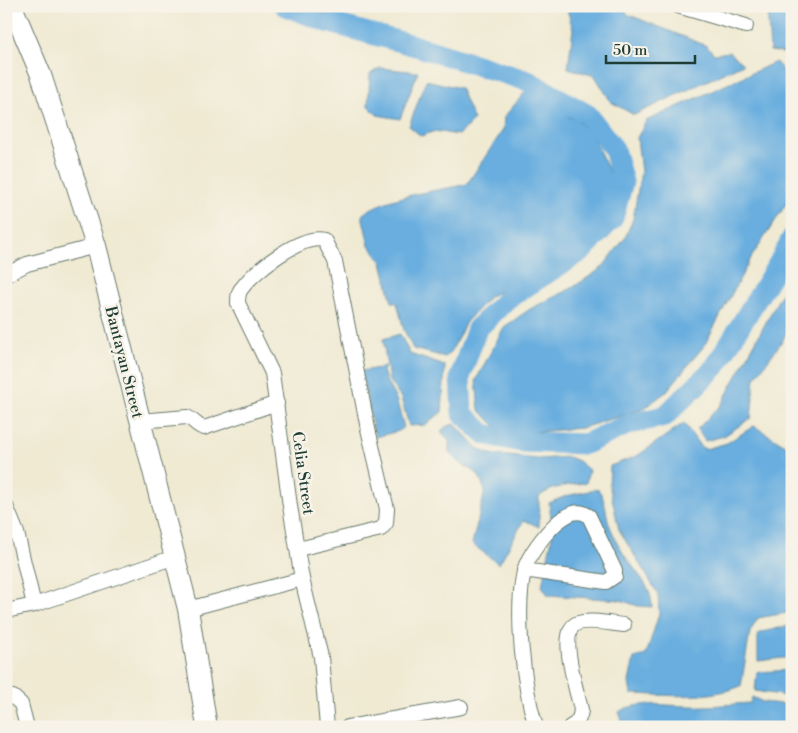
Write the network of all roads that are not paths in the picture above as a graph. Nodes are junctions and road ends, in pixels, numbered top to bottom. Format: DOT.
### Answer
graph roads {
  1 [pos="678,6"];
  2 [pos="15,15"];
  3 [pos="746,26"];
  4 [pos="96,246"];
  5 [pos="6,276"];
  6 [pos="276,403"];
  7 [pos="140,421"];
  8 [pos="6,506"];
  9 [pos="11,534"];
  10 [pos="298,549"];
  11 [pos="175,557"];
  12 [pos="524,570"];
  13 [pos="302,578"];
  14 [pos="34,605"];
  15 [pos="188,609"];
  16 [pos="6,612"];
  17 [pos="624,625"];
  18 [pos="6,698"];
  19 [pos="461,707"];
  20 [pos="27,727"];
  21 [pos="207,727"];
  22 [pos="327,727"];
  23 [pos="348,727"];
  24 [pos="536,727"];
  25 [pos="570,727"];
  1 -- 3 [label="street"];
  2 -- 4 [label="main road, Bantayan Street"];
  4 -- 5 [label="street"];
  4 -- 7 [label="main road, Bantayan Street"];
  6 -- 7 [label="street"];
  6 -- 10 [label="street, Celia Street"];
  6 -- 10 [label="street, Celia Street"];
  7 -- 11 [label="main road, Bantayan Street"];
  8 -- 9 [label="street"];
  9 -- 14 [label="street"];
  10 -- 13 [label="street, Celia Street"];
  11 -- 14 [label="street"];
  11 -- 15 [label="main road, Bantayan Street"];
  12 -- 12 [label="street"];
  12 -- 24 [label="street"];
  13 -- 15 [label="street"];
  13 -- 22 [label="street, Celia Street"];
  14 -- 16 [label="street"];
  15 -- 21 [label="main road, Bantayan Street"];
  17 -- 25 [label="street"];
  18 -- 20 [label="street"];
  19 -- 23 [label="street"];
}
